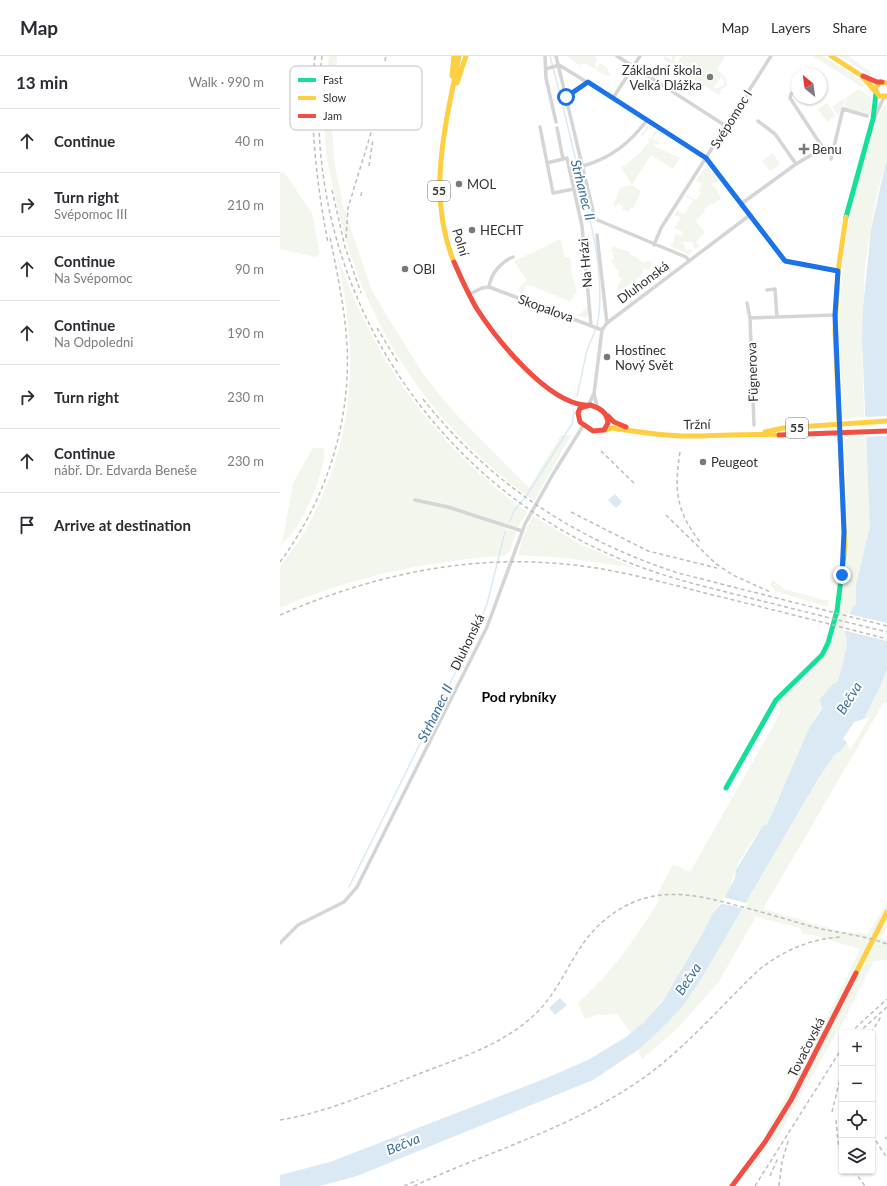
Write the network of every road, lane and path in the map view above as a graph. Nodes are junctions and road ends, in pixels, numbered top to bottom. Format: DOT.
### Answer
graph roads {
  1 [pos="454,56"];
  2 [pos="459,56"];
  3 [pos="466,56"];
  4 [pos="545,56"];
  5 [pos="556,56"];
  6 [pos="617,56"];
  7 [pos="640,56"];
  8 [pos="771,56"];
  9 [pos="831,56"];
  10 [pos="557,66"];
  11 [pos="634,66"];
  12 [pos="548,68"];
  13 [pos="860,75"];
  14 [pos="887,80"];
  15 [pos="588,82"];
  16 [pos="884,82"];
  17 [pos="876,92"];
  18 [pos="886,96"];
  19 [pos="566,97"];
  20 [pos="613,98"];
  21 [pos="794,104"];
  22 [pos="450,107"];
  23 [pos="867,116"];
  24 [pos="873,119"];
  25 [pos="647,120"];
  26 [pos="758,121"];
  27 [pos="556,122"];
  28 [pos="726,126"];
  29 [pos="540,127"];
  30 [pos="557,128"];
  31 [pos="823,148"];
  32 [pos="834,148"];
  33 [pos="706,158"];
  34 [pos="831,158"];
  35 [pos="563,159"];
  36 [pos="547,163"];
  37 [pos="796,164"];
  38 [pos="583,166"];
  39 [pos="574,189"];
  40 [pos="741,204"];
  41 [pos="750,215"];
  42 [pos="597,235"];
  43 [pos="654,245"];
  44 [pos="513,257"];
  45 [pos="689,261"];
  46 [pos="838,271"];
  47 [pos="489,287"];
  48 [pos="767,290"];
  49 [pos="470,294"];
  50 [pos="747,303"];
  51 [pos="835,315"];
  52 [pos="777,317"];
  53 [pos="750,318"];
  54 [pos="607,323"];
  55 [pos="591,325"];
  56 [pos="602,330"];
  57 [pos="594,394"];
  58 [pos="562,397"];
  59 [pos="585,405"];
  60 [pos="597,407"];
  61 [pos="577,416"];
  62 [pos="607,416"];
  63 [pos="887,421"];
  64 [pos="839,424"];
  65 [pos="754,425"];
  66 [pos="583,426"];
  67 [pos="604,430"];
  68 [pos="887,430"];
  69 [pos="639,431"];
  70 [pos="755,433"];
  71 [pos="839,433"];
  72 [pos="415,500"];
  73 [pos="522,531"];
  74 [pos="726,788"];
  75 [pos="887,912"];
  76 [pos="280,943"];
  77 [pos="732,1186"];
  1 -- 22 [label="main road"];
  2 -- 22 [label="main road, Polní / 55"];
  3 -- 22 [label="main road"];
  4 -- 12 [label="street"];
  5 -- 10 [label="street, Na Hrázi"];
  6 -- 11 [label="street"];
  7 -- 11 [label="street"];
  8 -- 28 [label="street, Svépomoc I"];
  9 -- 13 [label="main road"];
  10 -- 12 [label="street"];
  10 -- 15 [label="street"];
  10 -- 19 [label="street, Na Hrázi"];
  11 -- 20 [label="street"];
  11 -- 28 [label="street"];
  12 -- 27 [label="street"];
  13 -- 16 [label="main road"];
  13 -- 17 [label="main road"];
  14 -- 16 [label="main road"];
  15 -- 19 [label="street"];
  15 -- 20 [label="street"];
  16 -- 17 [label="main road"];
  17 -- 18 [label="main road"];
  17 -- 24 [label="main road"];
  18 -- 24 [label="street"];
  19 -- 38 [label="street, Na Hrázi"];
  20 -- 25 [label="street"];
  21 -- 31 [label="street"];
  22 -- 49 [label="main road, Polní / 55"];
  23 -- 32 [label="street"];
  24 -- 46 [label="main road"];
  25 -- 33 [label="street"];
  25 -- 38 [label="street"];
  26 -- 37 [label="street"];
  28 -- 33 [label="street, Svépomoc I"];
  29 -- 36 [label="street"];
  30 -- 35 [label="street, Na Hrázi"];
  31 -- 32 [label="street"];
  31 -- 37 [label="street"];
  32 -- 34 [label="street"];
  33 -- 40 [label="street"];
  33 -- 43 [label="street, Svépomoc I"];
  35 -- 36 [label="street"];
  35 -- 39 [label="street, Na Hrázi"];
  36 -- 39 [label="street"];
  37 -- 40 [label="street"];
  38 -- 43 [label="street, Na Hrázi"];
  39 -- 55 [label="street, Na Hrázi"];
  40 -- 41 [label="street"];
  41 -- 45 [label="street, Dluhonská"];
  41 -- 46 [label="street"];
  42 -- 54 [label="street, Na Hrázi"];
  43 -- 45 [label="street"];
  44 -- 47 [label="street"];
  45 -- 54 [label="street, Dluhonská"];
  46 -- 51 [label="main road"];
  47 -- 49 [label="street"];
  47 -- 55 [label="street, Skopalova"];
  48 -- 52 [label="street"];
  49 -- 58 [label="main road, Polní / 55"];
  50 -- 53 [label="street, Fügnerova"];
  51 -- 52 [label="street"];
  51 -- 64 [label="main road"];
  52 -- 53 [label="street"];
  53 -- 65 [label="street, Fügnerova"];
  54 -- 56 [label="street, Dluhonská"];
  55 -- 56 [label="street, Skopalova"];
  56 -- 57 [label="street, Dluhonská"];
  57 -- 59 [label="street"];
  57 -- 60 [label="street, Dluhonská"];
  58 -- 59 [label="main road, Polní / 55"];
  58 -- 61 [label="main road, Polní / 55"];
  59 -- 60 [label="main road, 55"];
  59 -- 61 [label="main road"];
  60 -- 62 [label="main road, 55"];
  61 -- 66 [label="main road, 55"];
  62 -- 67 [label="main road"];
  62 -- 69 [label="main road, Tržní / 55"];
  63 -- 64 [label="main road, Tržní / 55"];
  64 -- 70 [label="main road, Tržní / 55"];
  64 -- 71 [label="main road"];
  66 -- 67 [label="main road, 55"];
  66 -- 73 [label="street, Dluhonská"];
  67 -- 69 [label="main road, Tržní / 55"];
  68 -- 71 [label="main road, Tržní / 55"];
  69 -- 70 [label="main road, Tržní / 55"];
  70 -- 71 [label="main road, Tržní / 55"];
  71 -- 74 [label="main road"];
  72 -- 73 [label="street"];
  73 -- 76 [label="street, Dluhonská"];
  75 -- 77 [label="main road, Tovačovská"];
}
